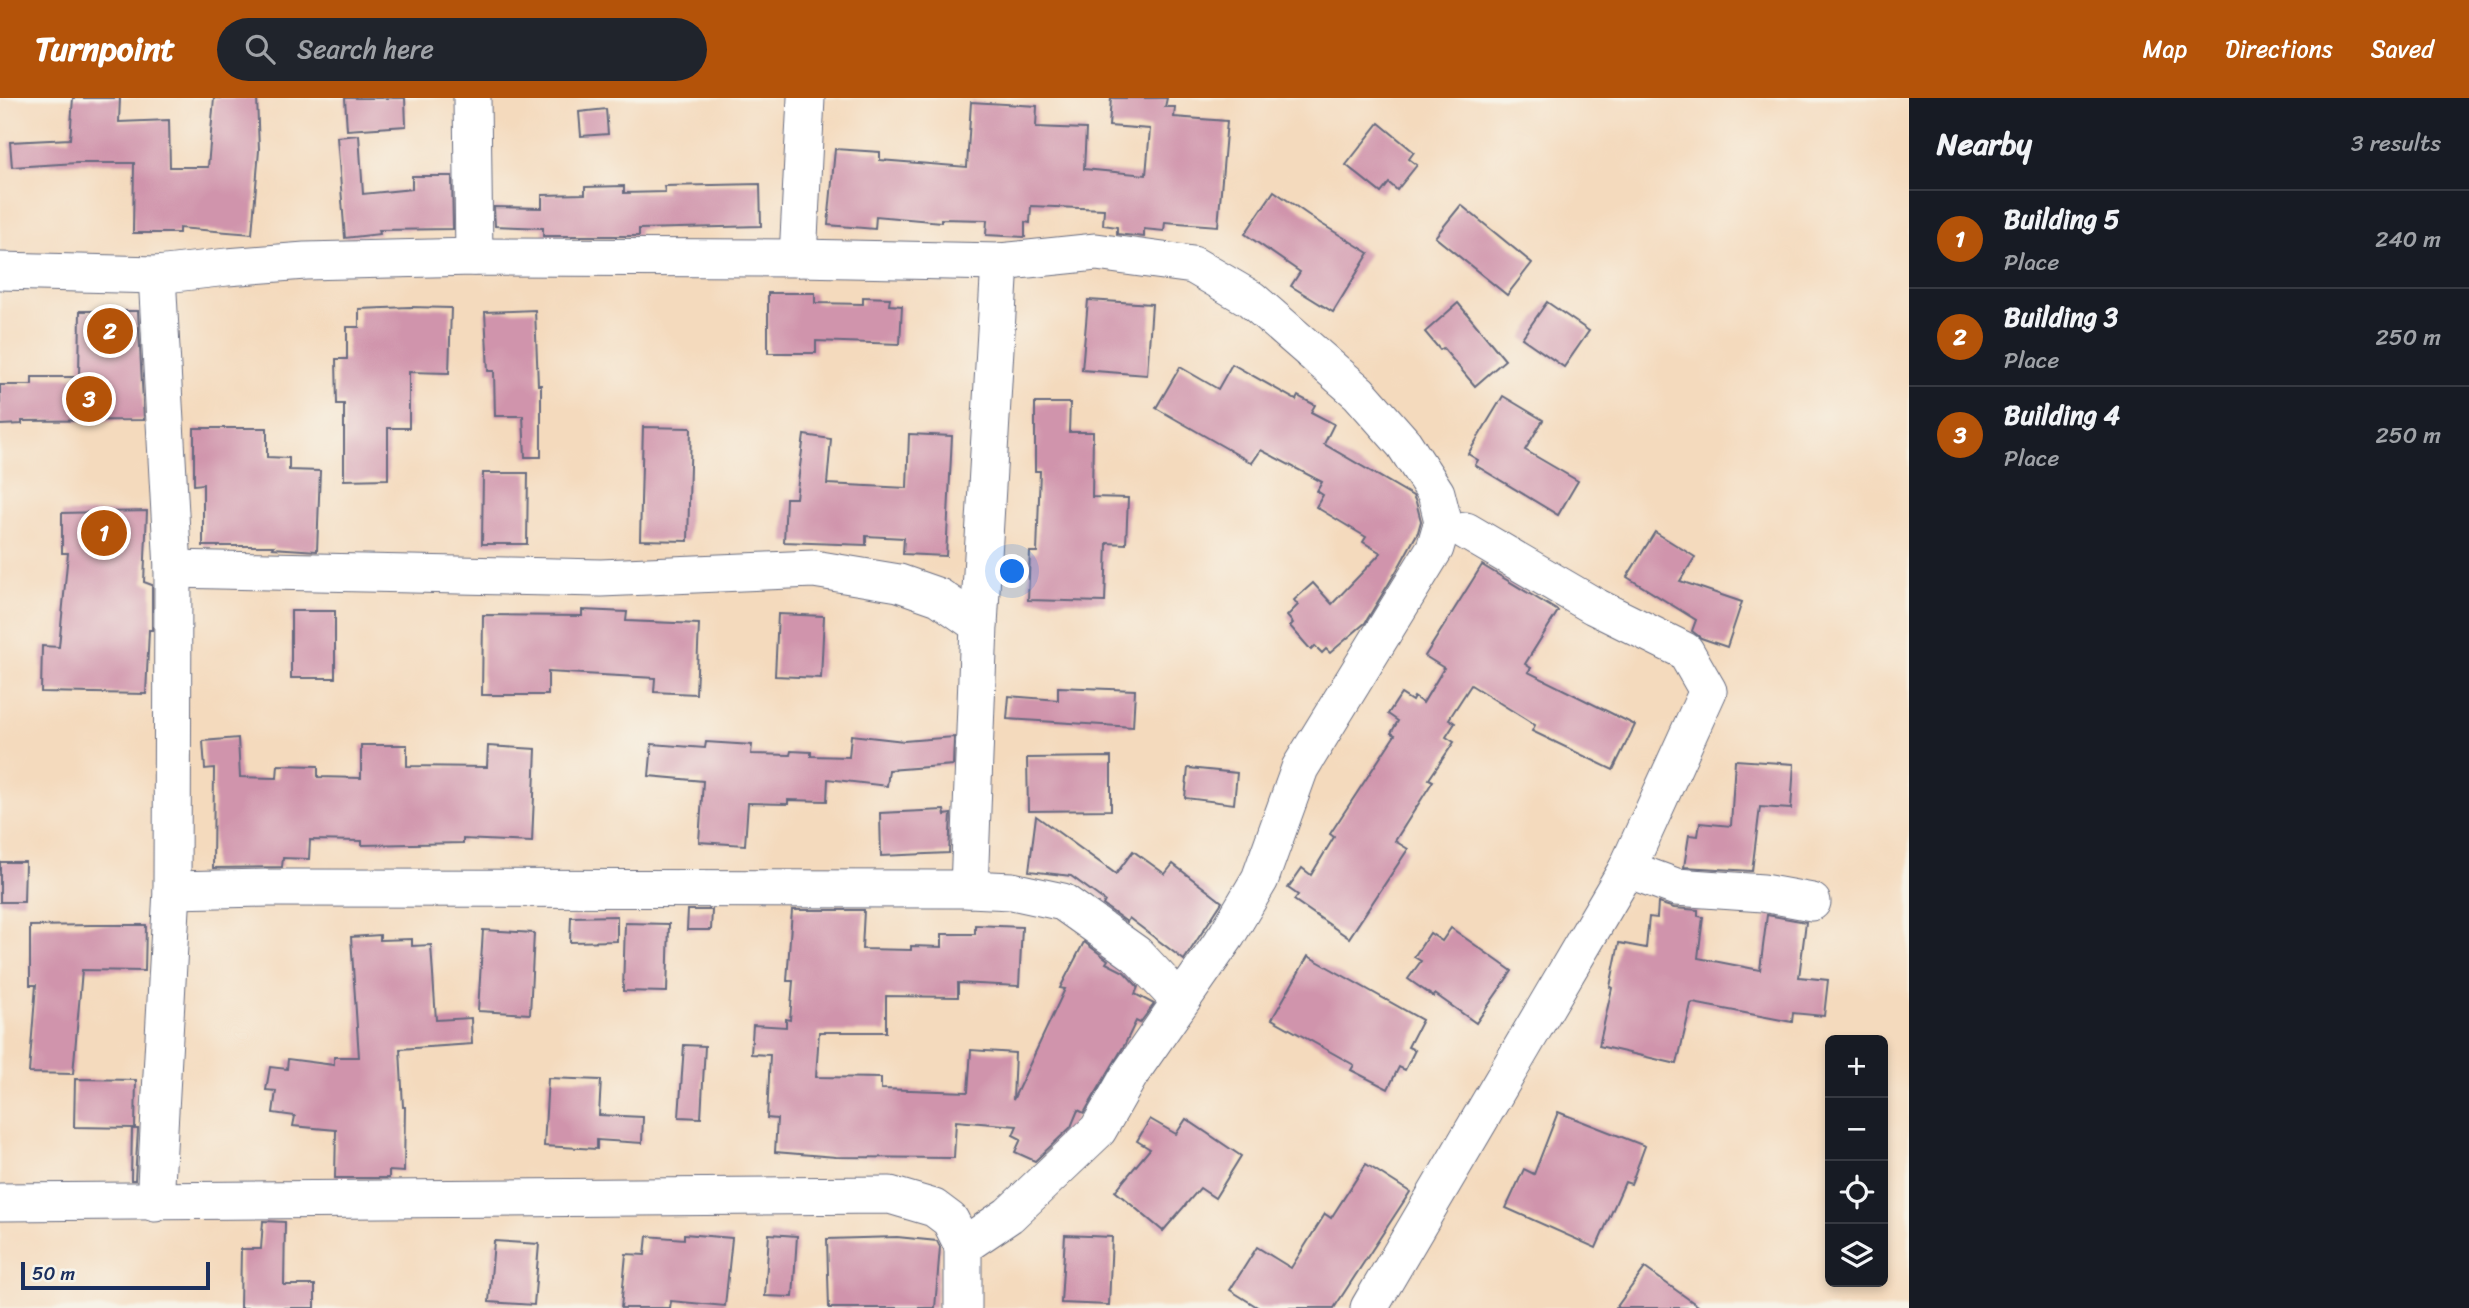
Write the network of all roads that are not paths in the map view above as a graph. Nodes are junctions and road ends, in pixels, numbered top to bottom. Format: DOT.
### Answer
graph roads {
  1 [pos="472,98"];
  2 [pos="806,98"];
  3 [pos="474,257"];
  4 [pos="798,258"];
  5 [pos="1000,262"];
  6 [pos="0,271"];
  7 [pos="157,275"];
  8 [pos="1466,531"];
  9 [pos="173,569"];
  10 [pos="979,625"];
  11 [pos="1627,869"];
  12 [pos="969,888"];
  13 [pos="172,890"];
  14 [pos="1812,902"];
  15 [pos="1180,1001"];
  16 [pos="0,1202"];
  17 [pos="155,1203"];
  18 [pos="963,1246"];
  19 [pos="963,1308"];
  20 [pos="1369,1308"];
  1 -- 3 [label="street"];
  2 -- 4 [label="street"];
  3 -- 4 [label="street"];
  3 -- 7 [label="street"];
  4 -- 5 [label="street"];
  5 -- 10 [label="street"];
  5 -- 15 [label="street"];
  6 -- 7 [label="street"];
  7 -- 9 [label="street"];
  8 -- 11 [label="street"];
  9 -- 10 [label="street"];
  9 -- 13 [label="street"];
  10 -- 12 [label="street"];
  11 -- 14 [label="street"];
  11 -- 20 [label="street"];
  12 -- 13 [label="street"];
  12 -- 15 [label="street"];
  13 -- 17 [label="street"];
  15 -- 18 [label="street"];
  16 -- 17 [label="street"];
  17 -- 18 [label="street"];
  18 -- 19 [label="street"];
}
